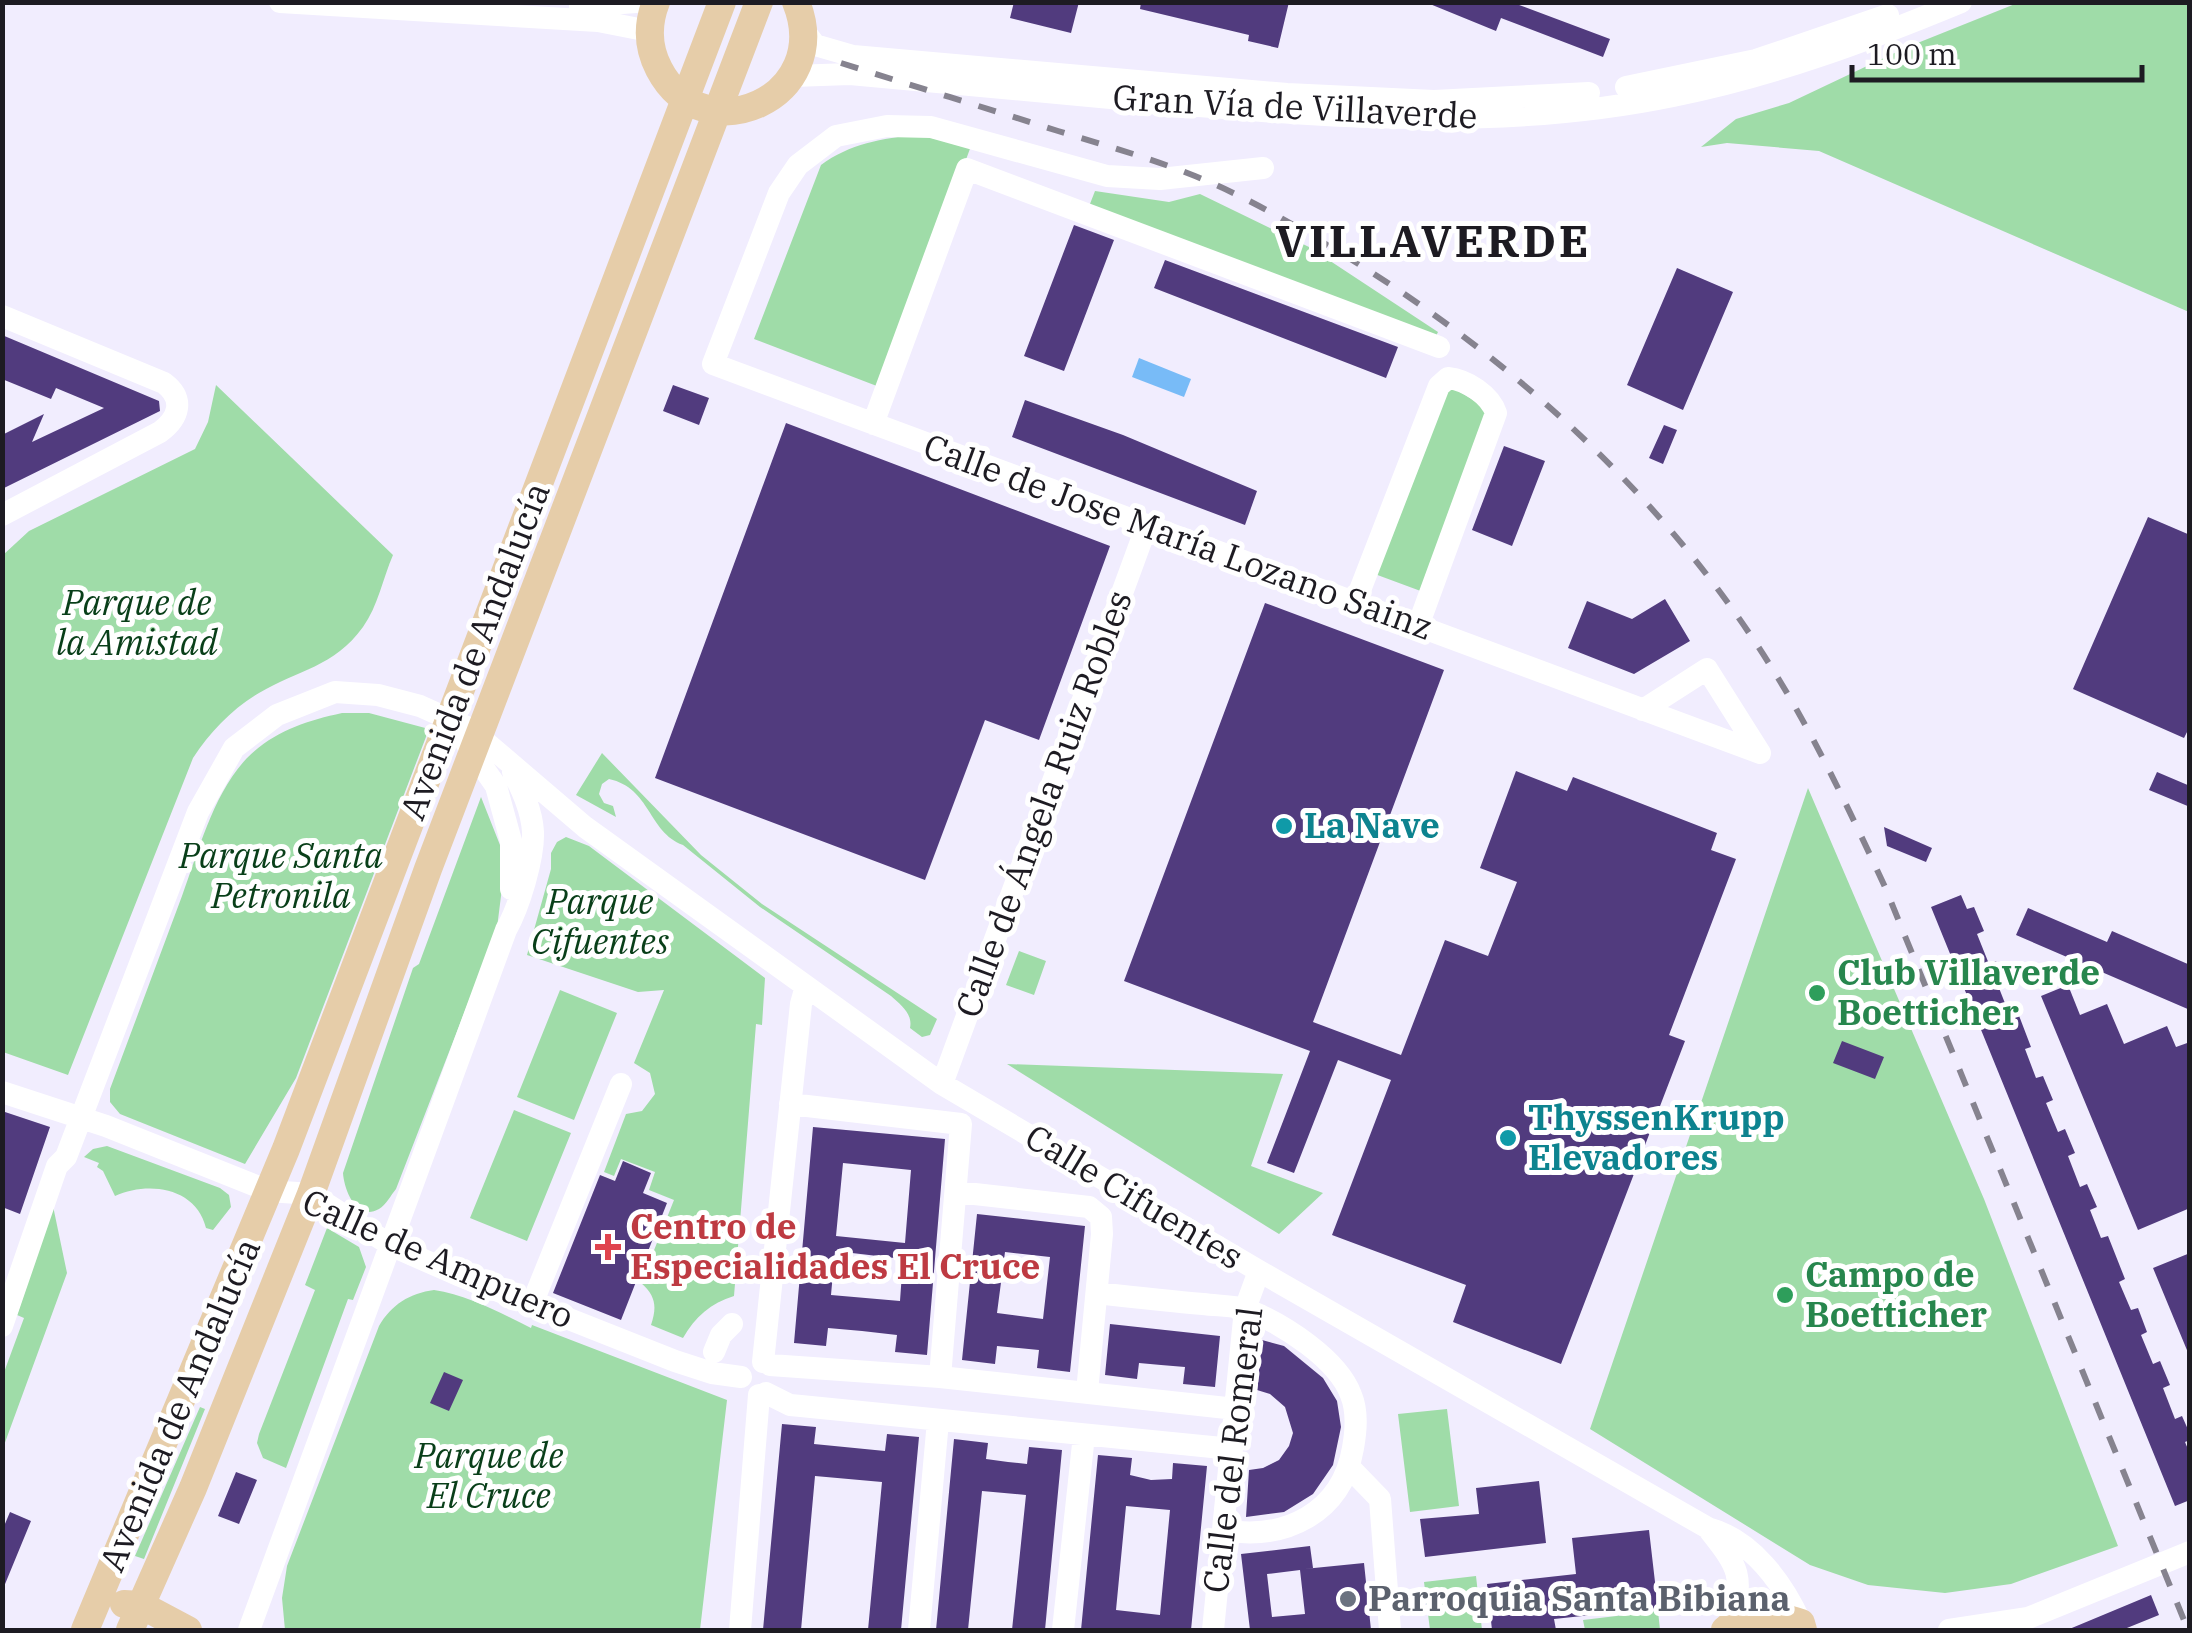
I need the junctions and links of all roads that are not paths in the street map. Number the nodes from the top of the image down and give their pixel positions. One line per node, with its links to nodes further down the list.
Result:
1 (280, 2): 10 (street)
2 (530, 2): 3 (street)
3 (636, 2)
4 (656, 2): 10 (main road)
5 (722, 2): 13 (main road, Avenida de Andalucía)
6 (759, 2): 14 (main road, Avenida de Andalucía)
7 (796, 2): 11 (main road)
8 (1919, 2): 11 (street, Gran Vía de Villaverde)
9 (1961, 2): 12 (street, Gran Vía de Villaverde)
10 (649, 31): 13 (main road)
11 (804, 32): 12 (main road)
12 (794, 76): 14 (main road)
13 (685, 99): 14 (main road); 39 (main road, Avenida de Andalucía)
14 (719, 112): 41 (main road, Avenida de Andalucía)
15 (978, 138): 16 (street); 17 (street); 20 (street, Calle de Jose María Lozano Sainz)
16 (1263, 168)
17 (967, 169): 19 (street); 20 (street)
18 (2, 316): 21 (street)
19 (1439, 347)
20 (873, 424): 22 (street, Calle de Jose María Lozano Sainz)
21 (2, 515)
22 (1147, 525): 23 (street, Calle de Jose María Lozano Sainz); 35 (street, Calle de Ángela Ruiz Robles)
23 (1355, 603): 24 (street, Calle de Jose María Lozano Sainz); 24 (street)
24 (1418, 626): 26 (street, Calle de Jose María Lozano Sainz)
25 (420, 706): 27 (street); 28 (street, Calle Cifuentes); 38 (street)
26 (1643, 710): 26 (street, Calle de Jose María Lozano Sainz)
27 (463, 740): 28 (street); 30 (street)
28 (530, 802): 29 (street, Calle Cifuentes); 30 (street); 31 (street)
29 (585, 827): 31 (street); 33 (street, Calle Cifuentes)
30 (508, 832): 32 (street)
31 (533, 834): 32 (street)
32 (506, 930): 42 (street)
33 (806, 986): 35 (street, Calle Cifuentes); 37 (street)
34 (621, 1084): 45 (street)
35 (942, 1084): 43 (street, Calle Cifuentes)
36 (2, 1092): 38 (street, Calle de Ampuero)
37 (790, 1104): 40 (street); 50 (street)
38 (79, 1117): 39 (street, Calle de Ampuero); 48 (street)
39 (270, 1191): 41 (street, Calle de Ampuero); 63 (main road, Avenida de Andalucía)
40 (957, 1192): 44 (street); 52 (street)
41 (310, 1194): 42 (street, Calle de Ampuero); 64 (main road, Avenida de Andalucía)
42 (392, 1246): 45 (street, Calle de Ampuero); 71 (street)
43 (1259, 1271): 46 (street, Calle del Romeral); 60 (street, Calle Cifuentes)
44 (1096, 1293): 46 (street); 53 (street)
45 (532, 1304): 51 (street, Calle de Ampuero)
46 (1246, 1309): 55 (street, Calle del Romeral); 59 (street)
47 (732, 1324): 49 (street)
48 (2, 1326)
49 (714, 1352)
50 (766, 1363): 51 (street); 52 (street); 54 (street)
51 (741, 1377): 54 (street)
52 (940, 1377): 53 (street)
53 (1086, 1392): 55 (street)
54 (763, 1394): 56 (street); 72 (street)
55 (1236, 1408): 58 (street, Calle del Romeral)
56 (938, 1421): 57 (street); 73 (street)
57 (1084, 1436): 58 (street); 74 (street)
58 (1232, 1449): 61 (street, Calle del Romeral)
59 (1350, 1468): 61 (street); 76 (street)
60 (1708, 1528): 65 (street, Calle Cifuentes); 66 (street, Calle Cifuentes)
61 (1223, 1530): 75 (street, Calle del Romeral)
62 (2190, 1552): 67 (street)
63 (90, 1599): 64 (main road); 68 (main road, Avenida de Andalucía); 69 (main road, Avenida de Andalucía)
64 (136, 1618): 70 (main road)
65 (1728, 1626): 66 (main road)
66 (1802, 1627)
67 (2001, 1628): 77 (street)
68 (66, 1630)
69 (85, 1630)
70 (188, 1630)
71 (249, 1630)
72 (740, 1630)
73 (920, 1630)
74 (1063, 1630)
75 (1213, 1630)
76 (1390, 1630)
77 (1949, 1630)

